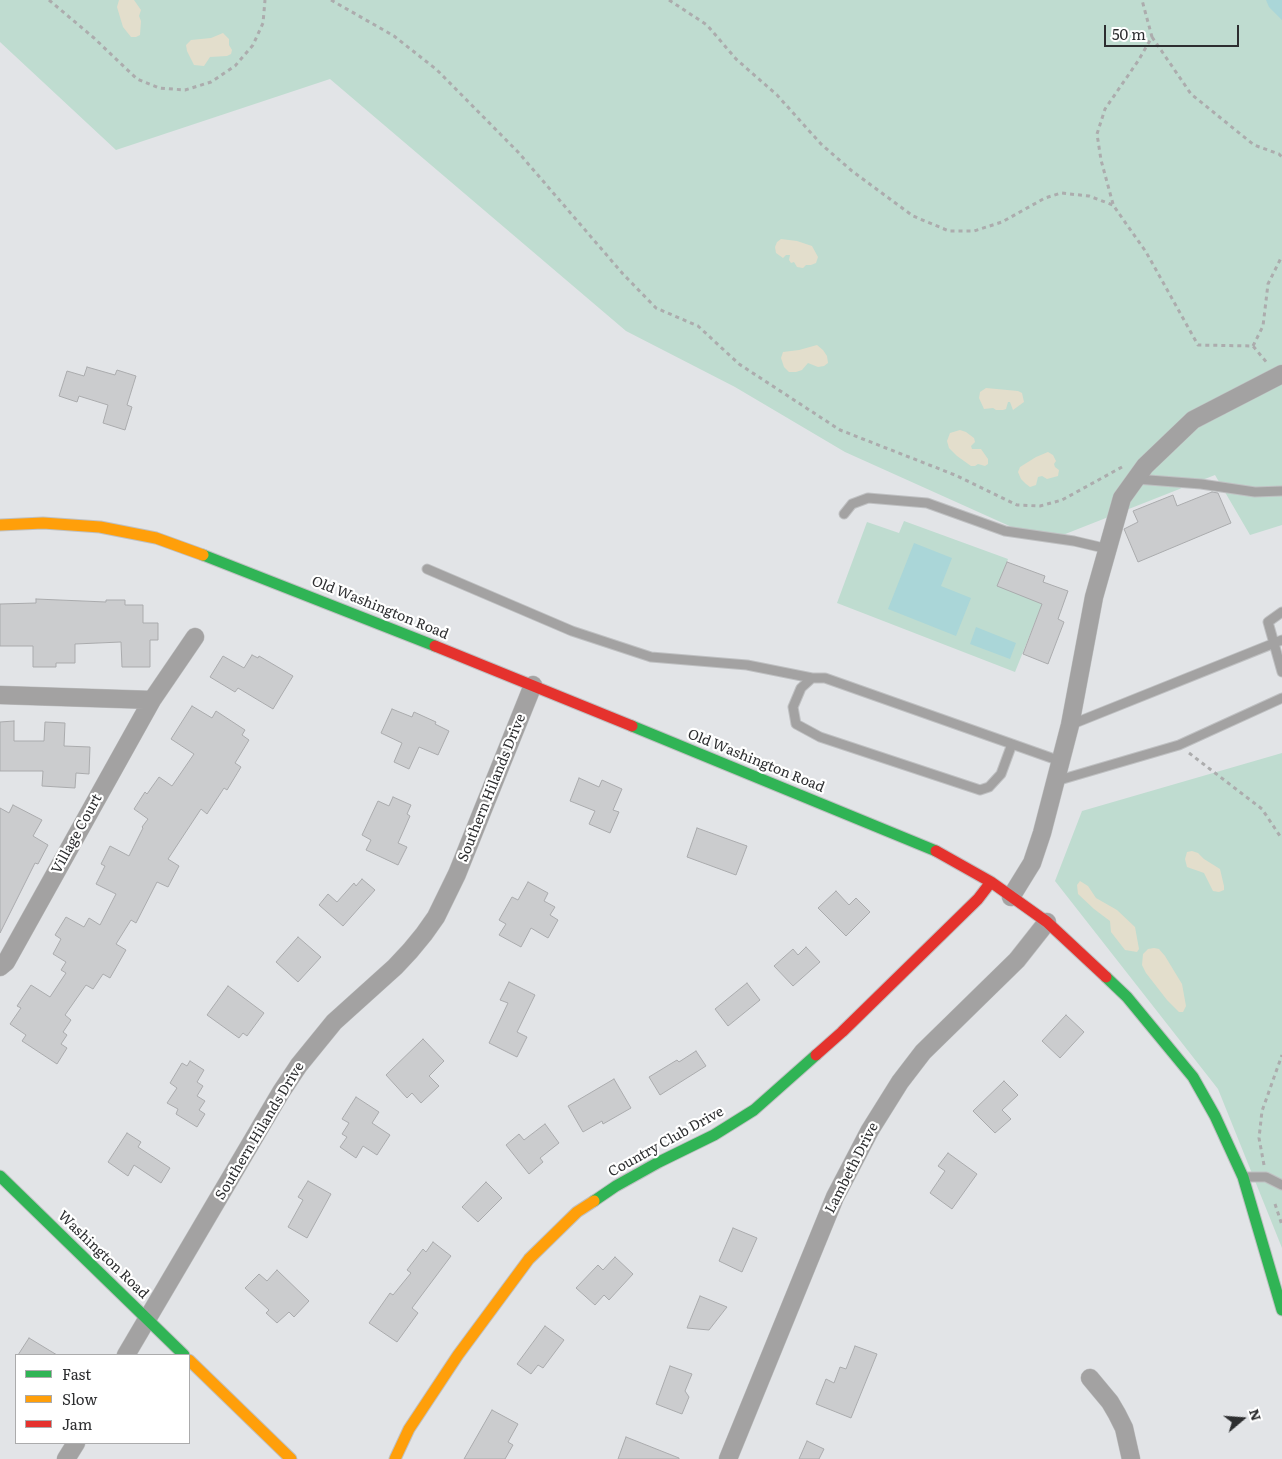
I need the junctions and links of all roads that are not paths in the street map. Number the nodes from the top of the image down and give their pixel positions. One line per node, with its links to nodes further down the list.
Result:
1 (1280, 375): 2 (street)
2 (1140, 472): 3 (lane); 6 (street)
3 (1282, 491)
4 (844, 514): 6 (lane)
5 (0, 525): 13 (street, Old Washington Road)
6 (1108, 550): 17 (street)
7 (427, 569): 12 (lane)
8 (1282, 612): 10 (lane)
9 (195, 637): 16 (street, Village Court)
10 (1277, 642): 11 (lane); 17 (lane)
11 (1282, 672)
12 (812, 678): 18 (lane); 18 (lane)
13 (533, 685): 21 (street, Old Washington Road); 29 (street, Southern Hilands Drive)
14 (0, 695): 16 (street)
15 (1282, 698): 20 (lane)
16 (152, 700): 24 (street, Village Court)
17 (1070, 725): 19 (street)
18 (1012, 744): 19 (lane)
19 (1060, 761): 20 (street)
20 (1056, 781): 22 (street)
21 (991, 882): 22 (street, Old Washington Road); 37 (street, Country Club Drive)
22 (1011, 897): 23 (street, Old Washington Road)
23 (1047, 922): 26 (street, Old Washington Road); 38 (street, Lambeth Drive)
24 (0, 967)
25 (0, 1176): 29 (street, Washington Road)
26 (1243, 1177): 27 (lane); 28 (street, Old Washington Road)
27 (1282, 1185)
28 (1282, 1310)
29 (147, 1319): 30 (street, Southern Hilands Drive); 31 (street, Washington Road)
30 (127, 1354)
31 (183, 1354)
32 (190, 1361): 36 (street)
33 (1090, 1378): 39 (street)
34 (75, 1444): 35 (street)
35 (66, 1459)
36 (291, 1459)
37 (395, 1459)
38 (728, 1459)
39 (1131, 1459)

